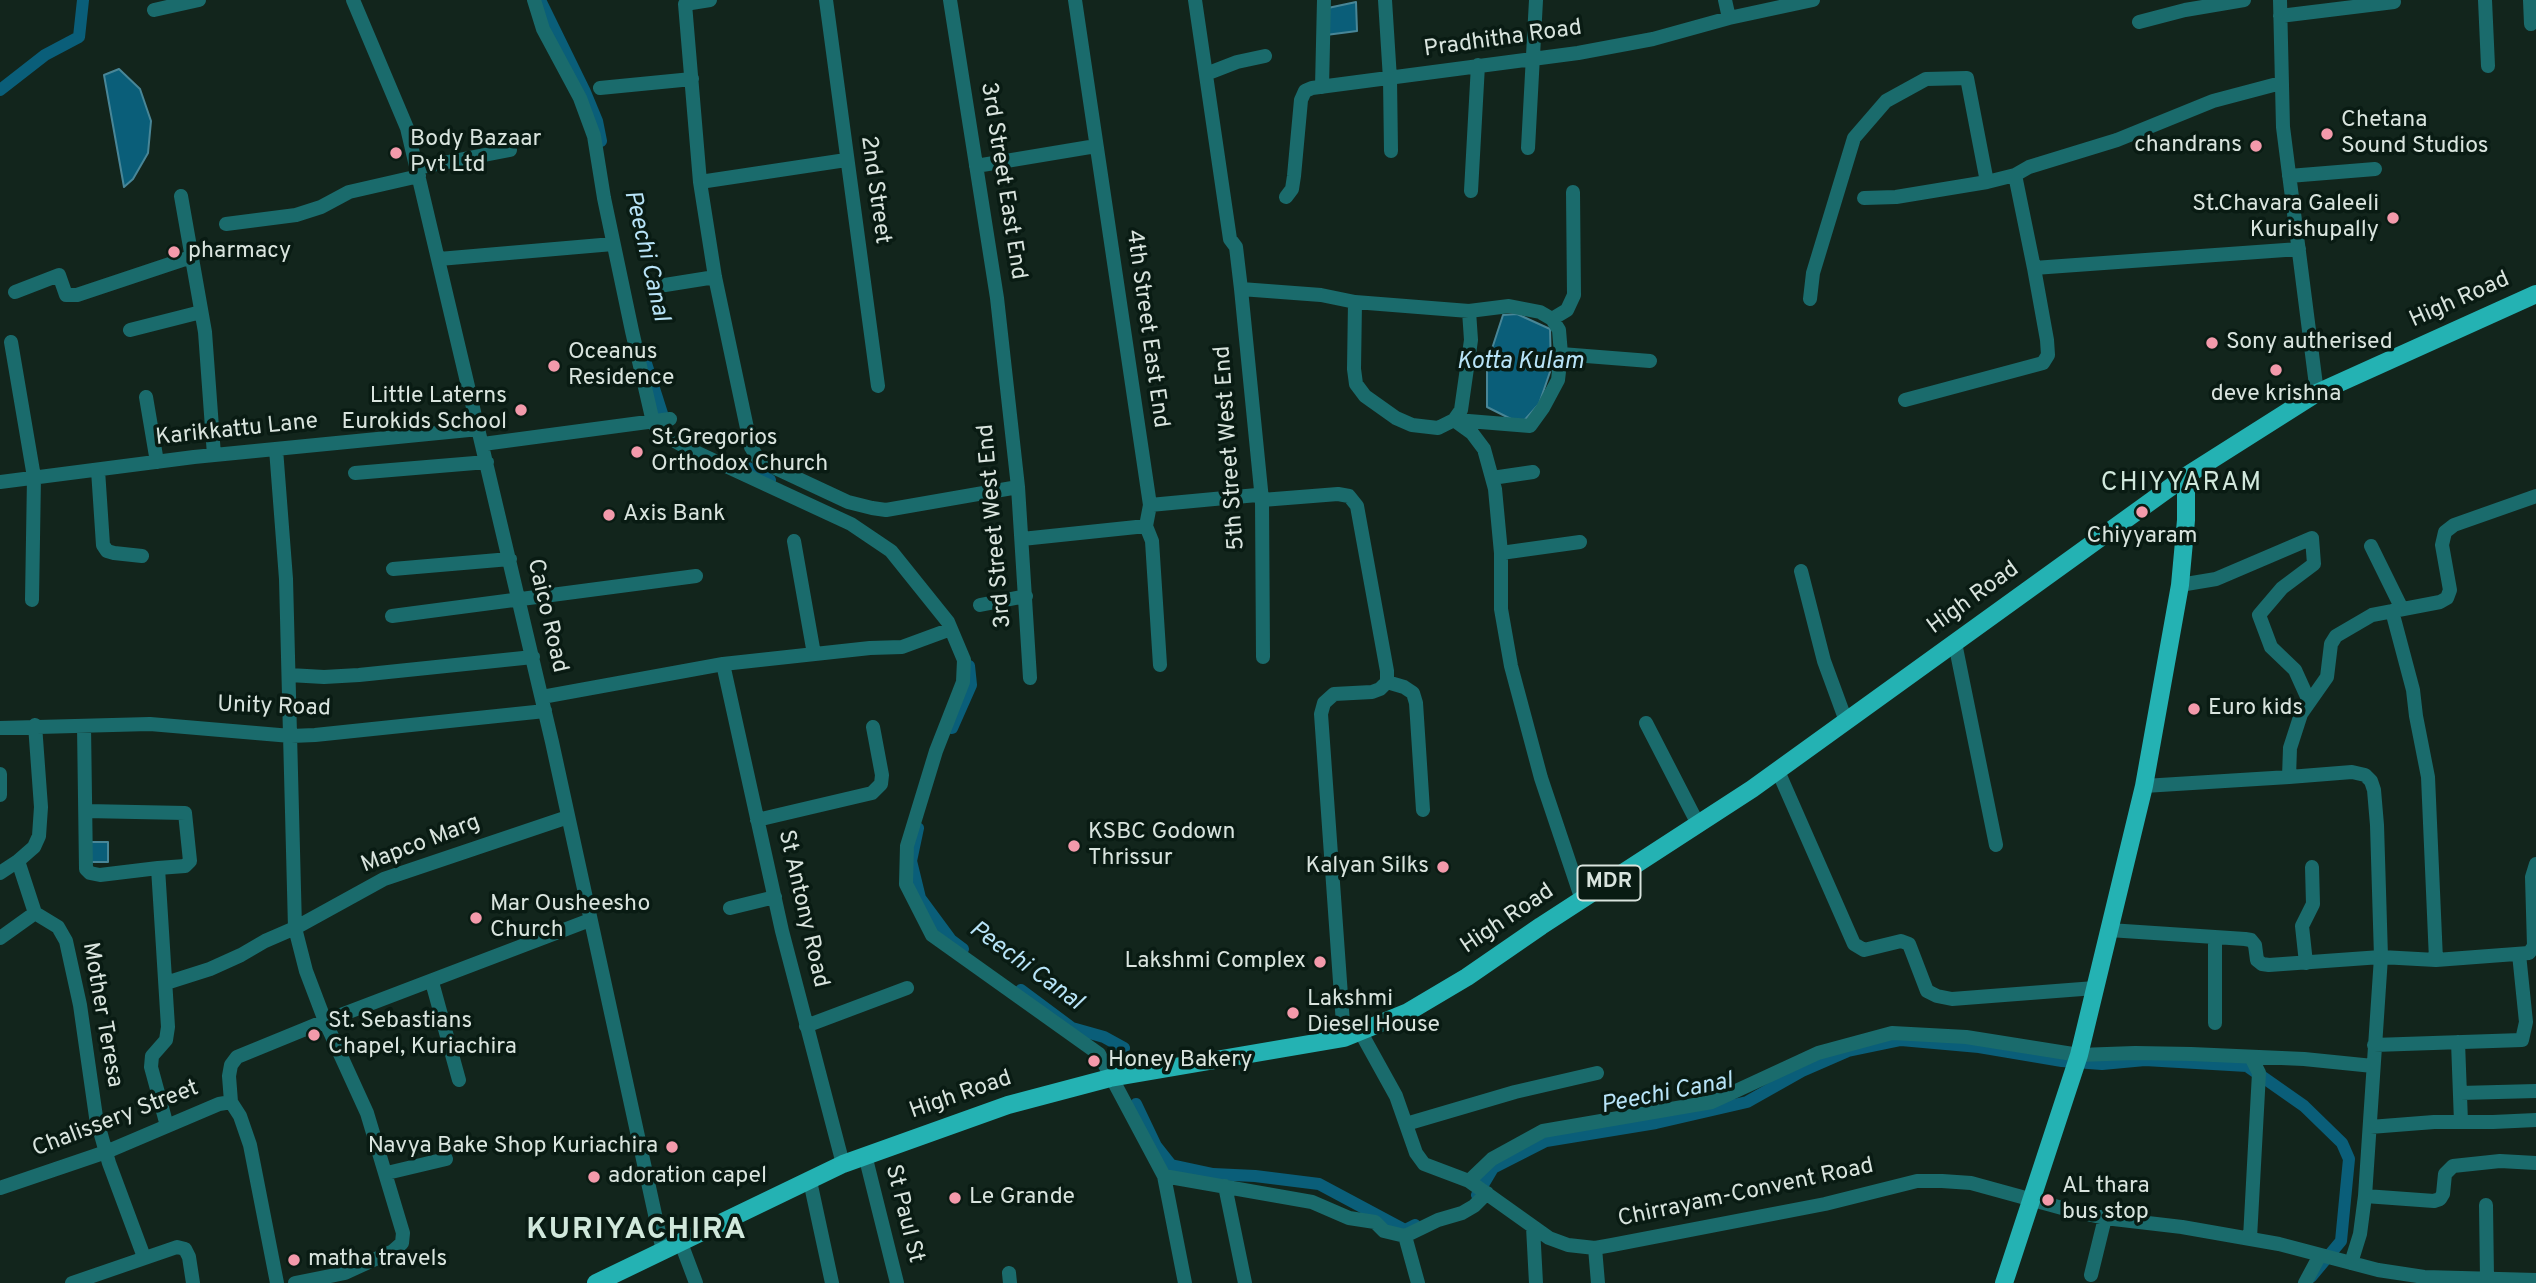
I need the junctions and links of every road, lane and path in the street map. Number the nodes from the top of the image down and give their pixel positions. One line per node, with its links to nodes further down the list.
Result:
1 (199, 0): 20 (street)
2 (352, 0): 42 (street, Caico Road)
3 (534, 0): 53 (street)
4 (710, 0): 18 (street)
5 (826, 0): 39 (street, 2nd Street)
6 (950, 0): 40 (street, 3rd Street East End)
7 (1075, 0): 35 (street, 4th Street East End)
8 (1195, 0): 29 (street, 5th Street West End)
9 (1324, 0): 33 (street)
10 (1385, 0): 31 (street)
11 (1536, 0): 26 (street)
12 (1725, 0): 22 (street)
13 (1813, 0): 22 (street, Pradhitha Road)
14 (2244, 0): 23 (street)
15 (2280, 0): 21 (street)
16 (2486, 0): 28 (street)
17 (2530, 0): 24 (street)
18 (684, 2): 30 (street)
19 (2394, 2): 21 (street)
20 (155, 10)
21 (2280, 16): 32 (street)
22 (1729, 18): 26 (street, Pradhitha Road)
23 (2139, 22)
24 (2531, 24)
25 (1265, 56): 29 (street)
26 (1532, 58): 27 (street, Pradhitha Road); 36 (street)
27 (1478, 65): 31 (street, Pradhitha Road); 47 (street)
28 (2488, 66)
29 (1206, 74): 60 (street, 5th Street West End)
30 (692, 79): 34 (street); 45 (street)
31 (1390, 79): 33 (street, Pradhitha Road); 38 (street)
32 (2280, 83): 43 (street); 44 (street)
33 (1322, 87): 50 (street)
34 (600, 88)
35 (1096, 146): 40 (street); 94 (street, 4th Street East End)
36 (1528, 148)
37 (510, 150): 42 (street)
38 (1391, 151)
39 (846, 160): 45 (street); 73 (street, 2nd Street)
40 (976, 166): 72 (street, 3rd Street East End)
41 (2375, 169): 44 (street)
42 (418, 172): 52 (street); 56 (street, Caico Road)
43 (2015, 175): 46 (street); 57 (street)
44 (2289, 176): 54 (street)
45 (700, 182): 58 (street)
46 (1987, 182): 51 (street); 63 (street)
47 (1471, 191)
48 (1573, 192): 67 (street)
49 (181, 196): 55 (street)
50 (1286, 197)
51 (1864, 198)
52 (226, 224)
53 (613, 244): 56 (street); 78 (street)
54 (2299, 249): 57 (street); 74 (street)
55 (191, 257): 61 (street); 66 (street)
56 (439, 260): 79 (street, Caico Road)
57 (2035, 268): 76 (street)
58 (715, 277): 59 (street); 91 (street)
59 (665, 285)
60 (1241, 289): 64 (street); 93 (street, 5th Street West End)
61 (15, 292)
62 (2536, 294): 74 (main road, High Road / MDR)
63 (1810, 299)
64 (1355, 302): 65 (street); 77 (street)
65 (1469, 311): 67 (street); 77 (street)
66 (201, 312): 68 (street); 81 (street)
67 (1552, 319): 70 (street)
68 (130, 330)
69 (10, 342): 88 (street)
70 (1561, 354): 71 (street); 77 (street)
71 (1650, 361)
72 (1003, 369): 91 (street, 3rd Street West End)
73 (878, 386)
74 (2318, 393): 87 (main road, High Road / MDR)
75 (146, 397): 82 (street)
76 (1905, 400)
77 (1454, 420): 89 (street)
78 (660, 421): 79 (street, Karikkattu Lane); 113 (street)
79 (481, 436): 80 (street, Karikkattu Lane); 83 (street, Caico Road)
80 (276, 449): 81 (street, Karikkattu Lane); 120 (street)
81 (214, 455): 82 (street, Karikkattu Lane)
82 (157, 462): 84 (street, Karikkattu Lane)
83 (487, 462): 86 (street); 102 (street, Caico Road)
84 (98, 470): 88 (street, Karikkattu Lane); 101 (street)
85 (1533, 472): 89 (street)
86 (355, 473)
87 (2186, 476): 106 (main road); 114 (main road, High Road / MDR)
88 (34, 477): 90 (street, Karikkattu Lane); 109 (street)
89 (1492, 478): 100 (street)
90 (0, 482)
91 (1018, 487): 96 (street, 3rd Street West End)
92 (2536, 496): 111 (street)
93 (1262, 500): 94 (street); 117 (street, 5th Street West End); 122 (street)
94 (1150, 505): 95 (street, 4th Street East End)
95 (1146, 526): 96 (street); 119 (street, 4th Street East End)
96 (1022, 539): 107 (street, 3rd Street West End)
97 (794, 541): 115 (street)
98 (1580, 542): 100 (street)
99 (2371, 546): 111 (street)
100 (1501, 553): 149 (street)
101 (142, 556)
102 (510, 559): 103 (street); 108 (street, Caico Road)
103 (393, 569)
104 (1801, 572): 125 (street)
105 (696, 576): 108 (street)
106 (2180, 585): 123 (street); 135 (main road)
107 (1026, 596): 110 (street); 121 (street, 3rd Street West End)
108 (519, 599): 112 (street); 116 (street, Caico Road)
109 (32, 600)
110 (980, 605)
111 (2397, 610): 123 (street); 159 (street)
112 (392, 616)
113 (951, 629): 115 (street, Unity Road); 175 (street)
114 (1955, 643): 125 (main road, High Road / MDR); 142 (street)
115 (814, 654): 118 (street, Unity Road)
116 (533, 657): 120 (street); 124 (street, Caico Road)
117 (1263, 657)
118 (723, 664): 124 (street, Unity Road); 140 (street, St Antony Road)
119 (1160, 665)
120 (289, 675): 131 (street)
121 (1030, 678)
122 (1387, 682): 137 (street); 168 (street)
123 (2309, 701): 134 (street)
124 (543, 704): 131 (street, Unity Road); 139 (street, Caico Road)
125 (1846, 721): 132 (main road, High Road / MDR)
126 (1646, 723): 141 (street)
127 (35, 725): 128 (street, Unity Road); 129 (street, Unity Road); 143 (street)
128 (84, 726): 131 (street, Unity Road); 138 (street)
129 (0, 727)
130 (873, 727): 140 (street)
131 (291, 736): 153 (street)
132 (1778, 771): 141 (main road, High Road / MDR); 164 (street)
133 (0, 774): 136 (street)
134 (2288, 777): 135 (street); 158 (street)
135 (2144, 786): 154 (main road)
136 (0, 796)
137 (1423, 810)
138 (86, 811): 146 (street); 146 (street)
139 (568, 817): 152 (street, Caico Road); 153 (street, Mapco Marg)
140 (757, 820): 148 (street, St Antony Road)
141 (1698, 824): 149 (main road, High Road / MDR)
142 (1996, 845)
143 (18, 861): 147 (street); 151 (street)
144 (2536, 864): 157 (street)
145 (2312, 867): 160 (street)
146 (159, 868): 162 (street)
147 (0, 873)
148 (775, 897): 150 (street); 167 (street, St Antony Road)
149 (1582, 900): 168 (main road, High Road / MDR)
150 (730, 908)
151 (35, 913): 156 (street); 185 (street, Mother Teresa)
152 (590, 920): 161 (street); 205 (street, Caico Road)
153 (295, 928): 162 (street, Mapco Marg); 165 (street)
154 (2109, 930): 155 (street); 164 (main road)
155 (2215, 937): 160 (street); 166 (street)
156 (0, 938)
157 (2528, 954): 159 (street); 169 (street)
158 (2381, 957): 159 (street); 160 (street); 170 (street)
159 (2436, 960)
160 (2306, 963)
161 (432, 982): 165 (street); 176 (street)
162 (166, 983): 183 (street)
163 (907, 988): 167 (street)
164 (2095, 988): 172 (main road)
165 (326, 1021): 179 (street); 190 (street)
166 (2215, 1023)
167 (806, 1026): 189 (street, St Antony Road)
168 (1352, 1034): 175 (main road, High Road / MDR); 182 (street, Chirrayam-Convent Road)
169 (2458, 1042): 170 (street); 178 (street)
170 (2374, 1045): 173 (street)
171 (2251, 1057): 172 (street); 173 (street); 202 (street)
172 (2077, 1061): 194 (street); 197 (main road)
173 (2373, 1066): 184 (street)
174 (1597, 1073): 182 (street)
175 (1110, 1078): 186 (main road, High Road / MDR); 191 (street)
176 (459, 1080)
177 (2536, 1091): 178 (street)
178 (2460, 1093): 181 (street)
179 (231, 1102): 183 (street, Chalissery Street); 215 (street, Chalissery Street)
180 (2536, 1120): 181 (street)
181 (2461, 1122): 184 (street)
182 (1406, 1124): 194 (street, Chirrayam-Convent Road)
183 (167, 1126): 185 (street, Chalissery Street)
184 (2370, 1127): 196 (street)
185 (106, 1152): 195 (street, Chalissery Street); 206 (street, Mother Teresa)
186 (864, 1155): 189 (main road, High Road / MDR); 220 (street, St Paul St)
187 (446, 1158): 190 (street)
188 (2536, 1163): 196 (street)
189 (843, 1164): 192 (main road, High Road / MDR)
190 (387, 1173): 216 (street)
191 (1164, 1176): 193 (street); 221 (street)
192 (810, 1181): 203 (main road, High Road / MDR); 219 (street)
193 (1226, 1186): 201 (street); 222 (street)
194 (1479, 1187): 200 (street, Chirrayam-Convent Road); 201 (street)
195 (0, 1188)
196 (2365, 1196): 208 (street)
197 (2032, 1200): 199 (street, Chirrayam-Convent Road); 204 (street, Chirrayam-Convent Road); 226 (main road)
198 (2486, 1205): 210 (street)
199 (2105, 1218): 202 (street, Chirrayam-Convent Road); 209 (street)
200 (1533, 1227): 204 (street, Chirrayam-Convent Road); 224 (street)
201 (1405, 1236): 223 (street)
202 (2250, 1238): 207 (street, Chirrayam-Convent Road)
203 (681, 1242): 205 (main road, High Road / MDR); 218 (street)
204 (1595, 1248): 225 (street)
205 (663, 1251): 217 (main road, High Road / MDR)
206 (145, 1257): 213 (street); 214 (street)
207 (2326, 1257): 208 (street, Chirrayam-Convent Road); 211 (street)
208 (2351, 1263): 210 (street, Chirrayam-Convent Road)
209 (2091, 1275)
210 (2487, 1278): 212 (street, Chirrayam-Convent Road)
211 (2307, 1280)
212 (2536, 1280)
213 (72, 1283)
214 (193, 1283)
215 (277, 1283)
216 (295, 1283)
217 (596, 1283)
218 (696, 1283)
219 (832, 1283)
220 (897, 1283)
221 (1185, 1283)
222 (1245, 1283)
223 (1418, 1283)
224 (1536, 1283)
225 (1598, 1283)
226 (2004, 1283)

